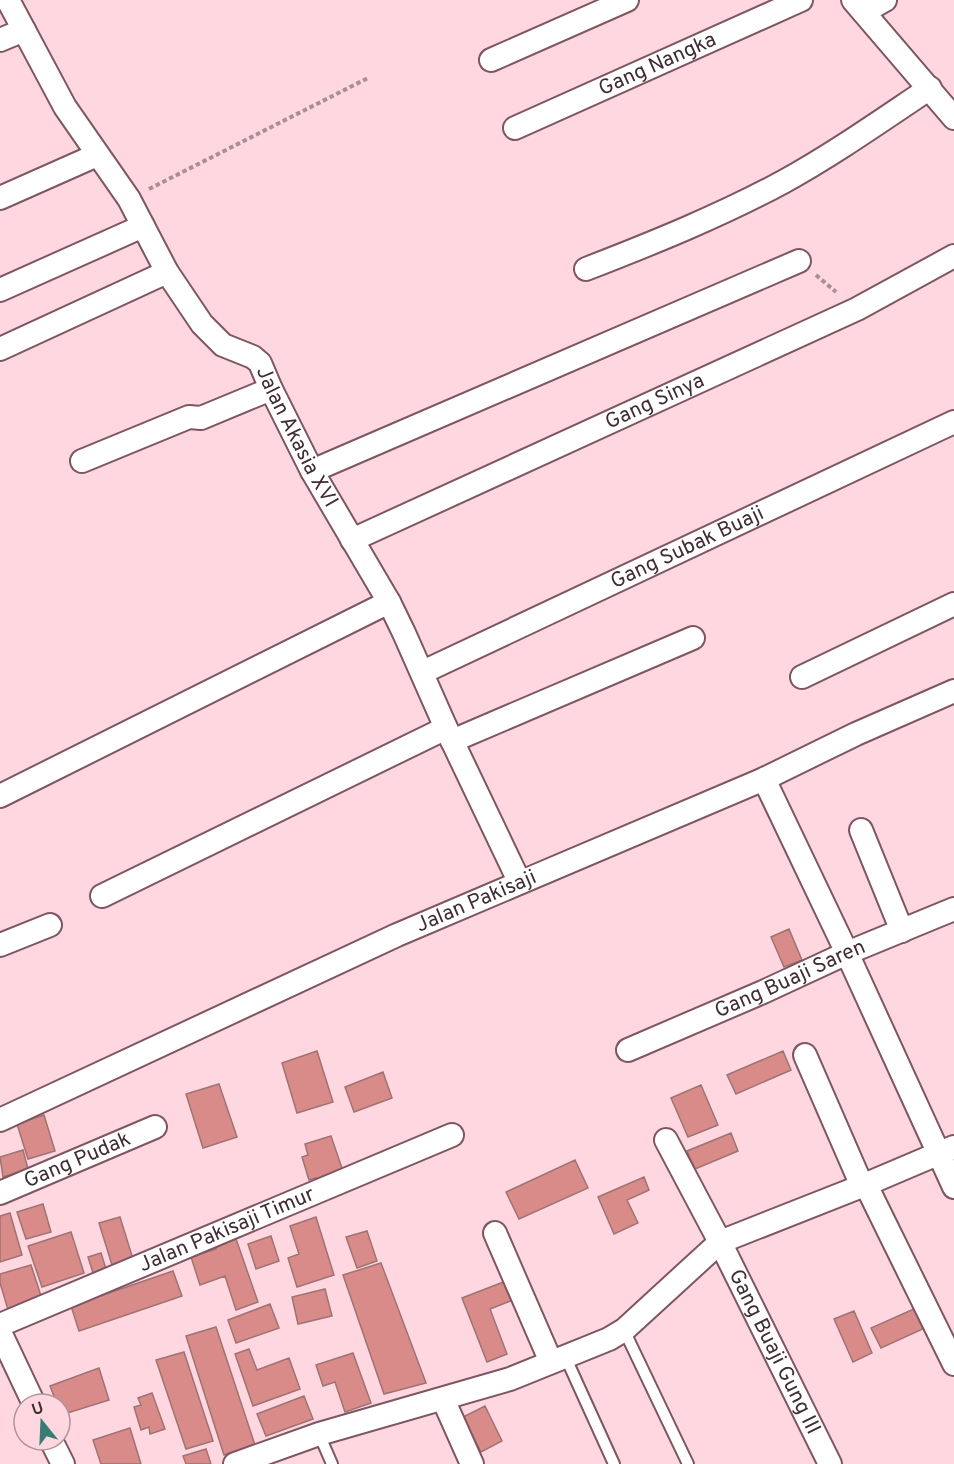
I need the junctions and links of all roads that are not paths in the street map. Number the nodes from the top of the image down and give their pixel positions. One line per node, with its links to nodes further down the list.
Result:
1 (8, 0): 6 (street, Jalan Akasia XVI)
2 (627, 0): 8 (street)
3 (801, 0): 10 (street, Gang Nangka)
4 (885, 0): 5 (street)
5 (859, 6): 9 (street)
6 (24, 30): 7 (street); 11 (street, Jalan Akasia XVI)
7 (0, 40)
8 (491, 60)
9 (946, 102): 16 (street)
10 (515, 128)
11 (98, 155): 12 (street); 13 (street, Jalan Akasia XVI)
12 (0, 198)
13 (143, 226): 17 (street, Jalan Akasia XVI); 18 (street)
14 (954, 256): 24 (street, Gang Sinya)
15 (799, 261): 23 (street)
16 (586, 269)
17 (167, 272): 19 (street); 20 (street, Jalan Akasia XVI)
18 (0, 290)
19 (0, 349)
20 (271, 389): 22 (street); 23 (street, Jalan Akasia XVI)
21 (954, 422): 28 (street, Gang Subak Buaji)
22 (82, 461)
23 (312, 471): 24 (street, Jalan Akasia XVI)
24 (352, 540): 25 (street, Jalan Akasia XVI)
25 (389, 602): 28 (street, Jalan Akasia XVI); 33 (street)
26 (954, 604): 29 (street)
27 (693, 638): 31 (street)
28 (423, 672): 31 (street, Jalan Akasia XVI)
29 (802, 676)
30 (954, 691): 32 (street, Jalan Pakisaji)
31 (449, 734): 35 (street, Jalan Akasia XVI); 36 (street)
32 (764, 779): 35 (street, Jalan Pakisaji); 41 (street)
33 (0, 796)
34 (861, 830): 39 (street)
35 (519, 881): 44 (street, Jalan Pakisaji)
36 (102, 896)
37 (954, 909): 39 (street, Gang Buaji Saren)
38 (50, 925): 40 (street)
39 (903, 931): 41 (street, Gang Buaji Saren)
40 (0, 945)
41 (847, 953): 42 (street, Gang Buaji Saren); 48 (street)
42 (628, 1050)
43 (805, 1055): 49 (street)
44 (0, 1120)
45 (155, 1127): 51 (street, Gang Pudak)
46 (453, 1135): 54 (street, Jalan Pakisaji Timur)
47 (666, 1140): 53 (street, Gang Buaji Gung III)
48 (946, 1151): 49 (street); 50 (street)
49 (864, 1185): 53 (street); 58 (street)
50 (954, 1187)
51 (0, 1193)
52 (495, 1233): 57 (street)
53 (720, 1242): 55 (street); 67 (street, Gang Buaji Gung III)
54 (0, 1325)
55 (624, 1330): 57 (street); 66 (lane)
56 (0, 1332): 59 (street)
57 (558, 1359): 60 (street); 65 (lane)
58 (954, 1364)
59 (28, 1392)
60 (443, 1399): 61 (street); 64 (street)
61 (319, 1434): 62 (street); 63 (lane)
62 (235, 1464)
63 (332, 1464)
64 (472, 1464)
65 (614, 1464)
66 (688, 1464)
67 (830, 1464)

